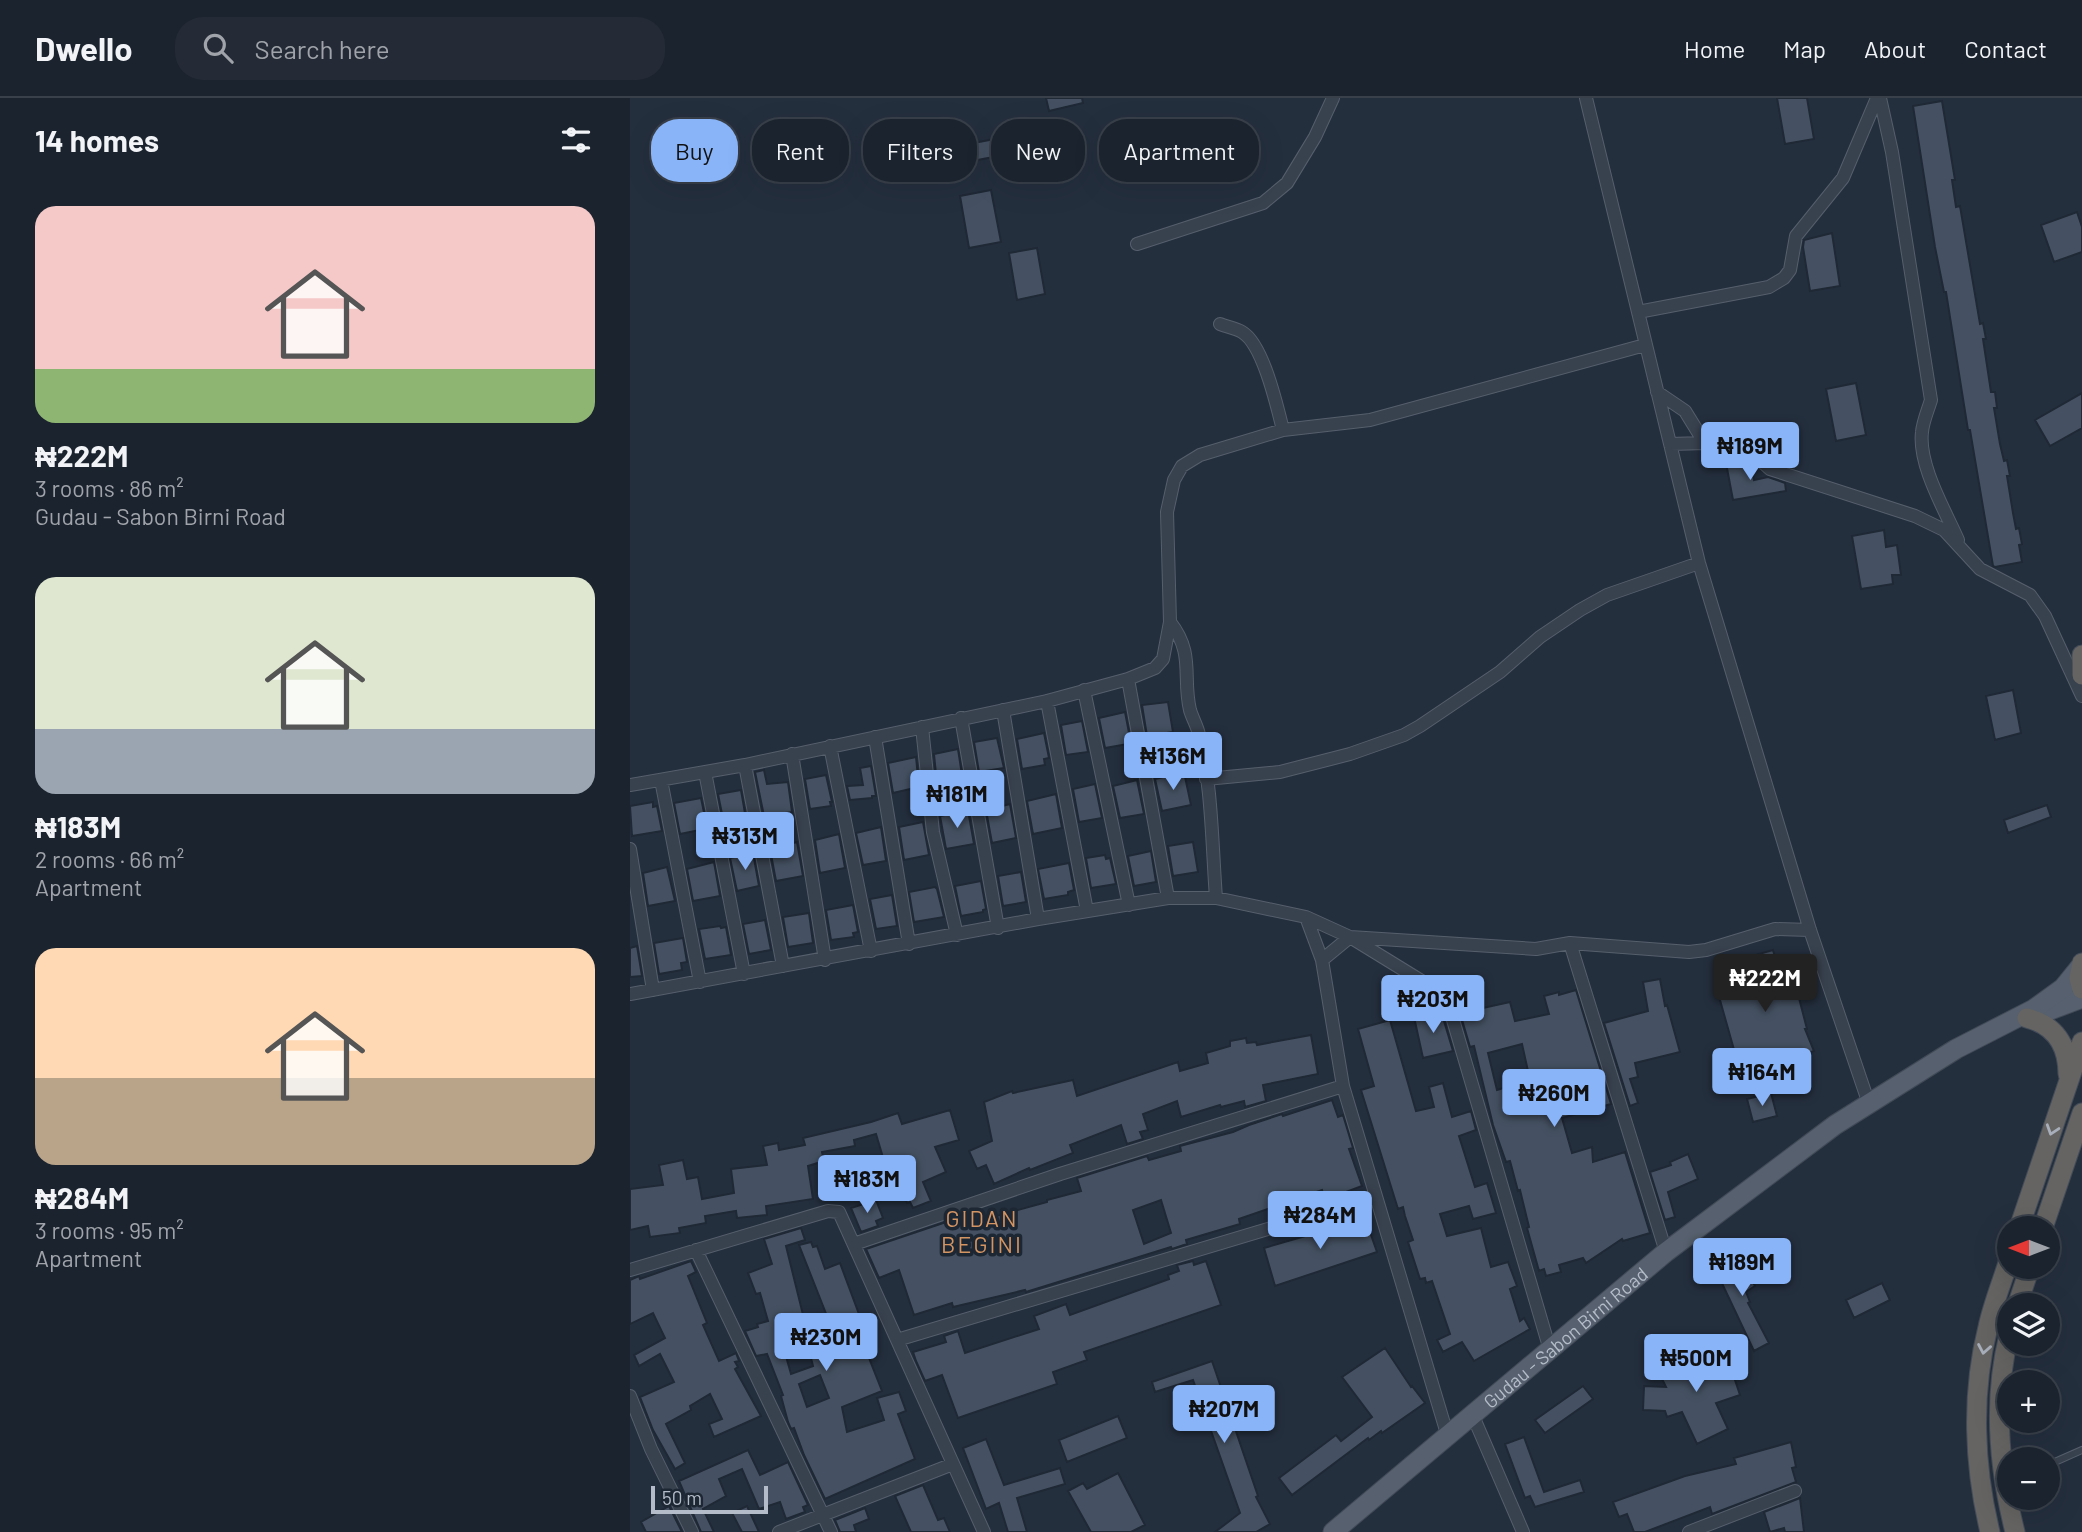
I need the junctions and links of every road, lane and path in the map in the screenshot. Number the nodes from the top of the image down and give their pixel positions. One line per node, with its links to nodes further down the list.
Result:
1 (1334, 98): 4 (street)
2 (1586, 98): 5 (street)
3 (1879, 98): 5 (street); 12 (street)
4 (1137, 244)
5 (1637, 312): 7 (street)
6 (1220, 324): 9 (street)
7 (1645, 345): 8 (street); 9 (street)
8 (1657, 392): 10 (street); 11 (street)
9 (1283, 430): 14 (street)
10 (1706, 443): 11 (street); 12 (street)
11 (1670, 444): 13 (street)
12 (1964, 552): 19 (street)
13 (1699, 563): 29 (street); 40 (street)
14 (1170, 622): 17 (street); 29 (street)
15 (2082, 655): 16 (highway)
16 (2082, 675)
17 (1128, 679): 18 (street); 33 (street)
18 (1084, 690): 20 (street); 35 (street)
19 (2082, 696)
20 (1047, 701): 21 (street); 36 (street)
21 (1003, 710): 22 (street); 38 (street)
22 (961, 718): 23 (street); 39 (street)
23 (922, 727): 24 (street); 41 (street)
24 (875, 737): 25 (street); 44 (street)
25 (830, 746): 26 (street); 45 (street)
26 (792, 754): 27 (street); 46 (street)
27 (745, 765): 28 (street); 49 (street)
28 (705, 772): 30 (street); 50 (street)
29 (1206, 779): 34 (street)
30 (661, 780): 31 (street); 51 (street)
31 (630, 785)
32 (630, 849): 53 (street)
33 (1168, 898): 34 (street); 35 (street)
34 (1216, 898): 37 (street)
35 (1129, 905): 36 (street)
36 (1087, 911): 38 (street)
37 (1306, 917): 42 (street); 47 (street)
38 (1038, 919): 39 (street)
39 (998, 928): 41 (street)
40 (1811, 930): 43 (street); 60 (street)
41 (957, 936): 44 (street)
42 (1350, 937): 43 (street); 47 (street); 71 (street)
43 (1570, 943): 67 (street)
44 (909, 944): 45 (street)
45 (871, 951): 46 (street)
46 (825, 960): 49 (street)
47 (1322, 960): 58 (street)
48 (2081, 965): 52 (highway); 56 (main road)
49 (783, 966): 50 (street)
50 (744, 974): 51 (street)
51 (700, 982): 53 (street)
52 (2082, 989)
53 (653, 990): 54 (street)
54 (630, 994)
55 (2082, 998): 56 (main road)
56 (2022, 1019): 59 (highway); 60 (main road, Gudau - Sabon Birni Road)
57 (2082, 1042): 59 (highway)
58 (1343, 1086): 62 (street); 65 (street)
59 (2067, 1086): 63 (highway, one-way to 63)
60 (1869, 1104): 67 (main road, Gudau - Sabon Birni Road)
61 (2082, 1113): 64 (highway)
62 (1375, 1196): 70 (street); 75 (street)
63 (2023, 1216)
64 (2047, 1216)
65 (854, 1244): 66 (street); 70 (street)
66 (696, 1250): 68 (street); 82 (street)
67 (1666, 1252): 71 (main road, Gudau - Sabon Birni Road)
68 (630, 1270)
69 (2003, 1279): 90 (highway, one-way to 90)
70 (897, 1340): 79 (street)
71 (1550, 1350): 74 (main road, Gudau - Sabon Birni Road)
72 (2006, 1356): 76 (highway)
73 (630, 1396): 83 (street)
74 (1473, 1416): 75 (main road, Gudau - Sabon Birni Road); 88 (street)
75 (1448, 1437): 87 (main road, Gudau - Sabon Birni Road)
76 (2004, 1447)
77 (2082, 1450): 78 (lane)
78 (2060, 1461)
79 (953, 1464): 82 (street); 86 (street)
80 (1795, 1491): 89 (street)
81 (2012, 1510): 91 (highway)
82 (822, 1514): 84 (street); 85 (street)
83 (691, 1532)
84 (779, 1532)
85 (831, 1532)
86 (984, 1532)
87 (1333, 1532)
88 (1523, 1532)
89 (1689, 1532)
90 (1990, 1532)
91 (2015, 1532)

